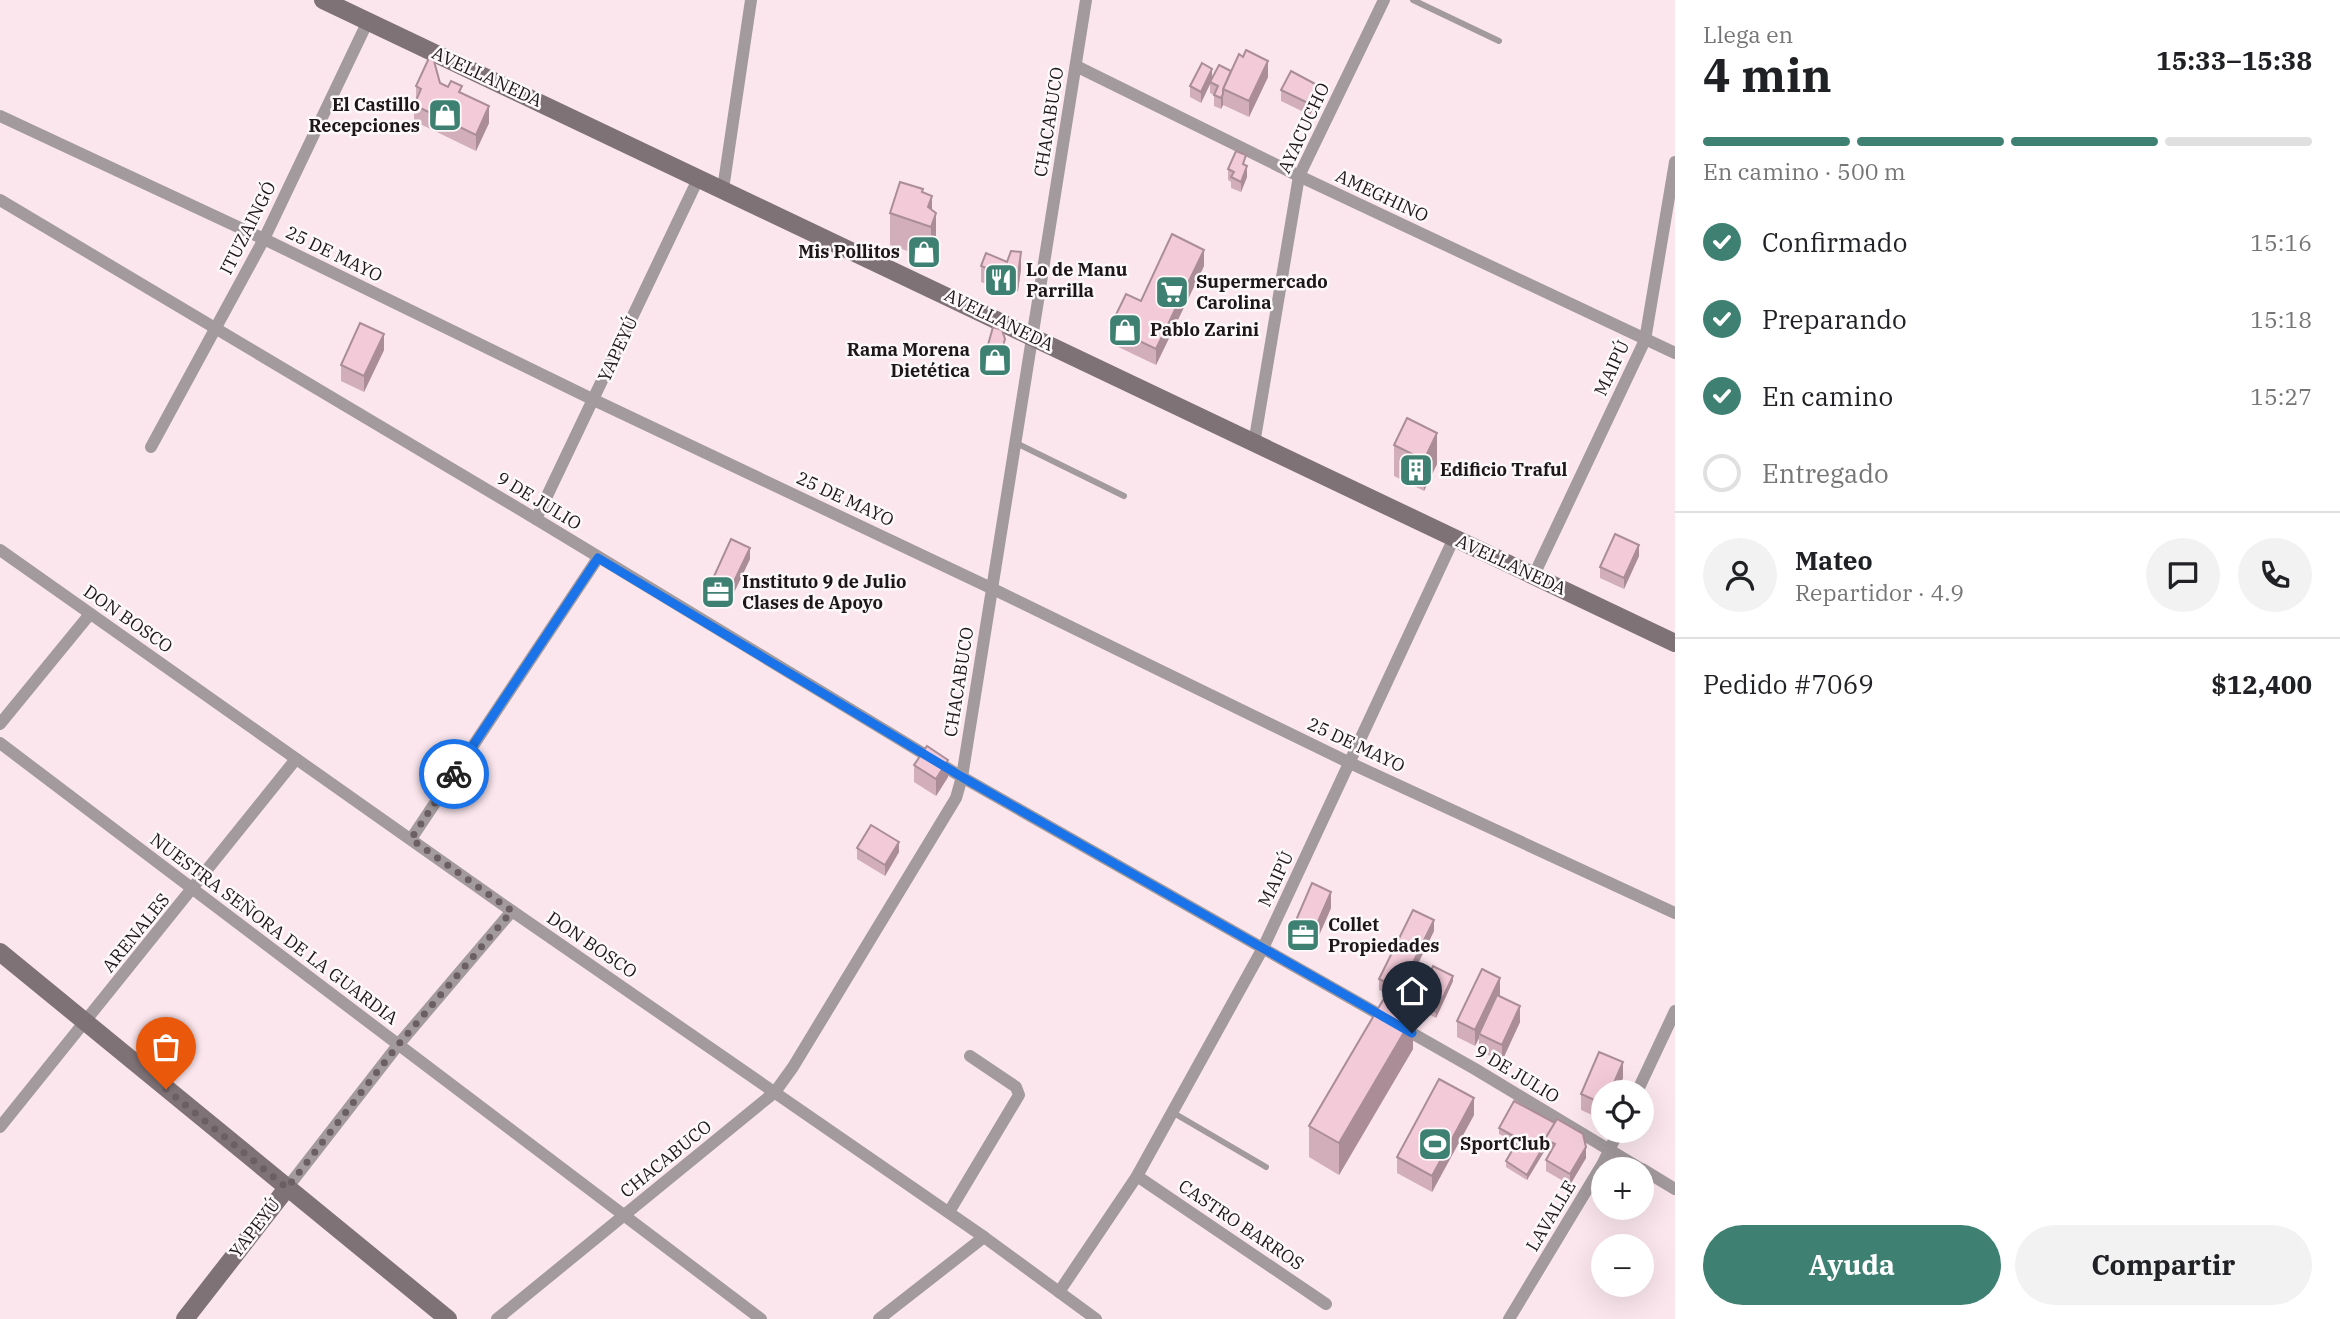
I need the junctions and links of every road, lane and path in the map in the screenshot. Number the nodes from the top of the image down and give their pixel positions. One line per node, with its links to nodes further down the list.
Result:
1 (323, 0): 6 (street, AVELLANEDA)
2 (751, 0): 13 (street)
3 (1086, 0): 8 (street, CHACABUCO)
4 (1384, 0): 11 (street, AYACUCHO)
5 (1413, 0): 7 (lane)
6 (368, 21): 12 (street, AVELLANEDA); 15 (street, ITUZAINGÓ)
7 (1499, 41)
8 (1076, 66): 11 (street, AMEGHINO); 17 (street, CHACABUCO)
9 (0, 116): 15 (street, 25 DE MAYO)
10 (1675, 162): 18 (street, MAIPÚ)
11 (1298, 176): 18 (street, AMEGHINO); 22 (street, AYACUCHO)
12 (699, 177): 13 (street, AVELLANEDA); 20 (street, YAPEYÚ)
13 (723, 189): 17 (street, AVELLANEDA)
14 (0, 200): 16 (street, 9 DE JULIO)
15 (264, 239): 16 (street, ITUZAINGÓ); 20 (street, 25 DE MAYO)
16 (216, 328): 23 (street, ITUZAINGÓ); 25 (street, 9 DE JULIO)
17 (1032, 335): 21 (street, CHACABUCO); 22 (street, AVELLANEDA)
18 (1645, 340): 19 (street, AMEGHINO); 29 (street, MAIPÚ)
19 (1675, 353)
20 (594, 400): 25 (street, YAPEYÚ); 30 (street, 25 DE MAYO)
21 (1015, 443): 24 (lane); 30 (street, CHACABUCO)
22 (1254, 444): 26 (street, AVELLANEDA)
23 (151, 447)
24 (1124, 496)
25 (536, 519): 28 (street, 9 DE JULIO)
26 (1454, 538): 29 (street, AVELLANEDA); 36 (street, MAIPÚ)
27 (0, 550): 31 (street, DON BOSCO)
28 (598, 558): 37 (street, 9 DE JULIO); 38 (street)
29 (1534, 575): 32 (street, AVELLANEDA)
30 (991, 588): 36 (street, 25 DE MAYO); 37 (street, CHACABUCO)
31 (90, 614): 33 (street); 35 (street, DON BOSCO)
32 (1675, 643)
33 (0, 724)
34 (0, 743): 39 (street, NUESTRA SEÑORA DE LA GUARDIA)
35 (296, 759): 38 (street, DON BOSCO); 39 (street, ARENALES)
36 (1350, 762): 41 (street, 25 DE MAYO); 42 (street, MAIPÚ)
37 (962, 777): 42 (street, 9 DE JULIO); 49 (street, CHACABUCO)
38 (411, 839): 40 (street, DON BOSCO)
39 (193, 890): 45 (street, ARENALES); 46 (street, NUESTRA SEÑORA DE LA GUARDIA)
40 (512, 911): 46 (street, YAPEYÚ); 49 (street, DON BOSCO)
41 (1675, 913)
42 (1263, 948): 50 (street, MAIPÚ); 53 (street, 9 DE JULIO)
43 (0, 952): 45 (street)
44 (1675, 1011): 48 (street)
45 (85, 1023): 51 (street, ARENALES); 58 (street)
46 (398, 1045): 58 (street, YAPEYÚ); 61 (street, NUESTRA SEÑORA DE LA GUARDIA)
47 (970, 1056): 60 (street)
48 (1643, 1080)
49 (775, 1091): 60 (street, DON BOSCO); 61 (street, CHACABUCO)
50 (1172, 1112): 55 (lane); 56 (street, MAIPÚ)
51 (0, 1127)
52 (1613, 1143): 53 (street, LAVALLE)
53 (1610, 1150): 54 (street, 9 DE JULIO); 71 (street, LAVALLE)
54 (1621, 1157)
55 (1266, 1167)
56 (1137, 1175): 63 (street, MAIPÚ); 64 (street, CASTRO BARROS)
57 (1654, 1177): 59 (street, 9 DE JULIO)
58 (287, 1188): 65 (street, YAPEYÚ); 66 (street)
59 (1675, 1189)
60 (949, 1212): 62 (street, DON BOSCO)
61 (623, 1216): 67 (street, CHACABUCO); 68 (street, NUESTRA SEÑORA DE LA GUARDIA)
62 (985, 1237): 63 (street, DON BOSCO); 69 (street)
63 (1059, 1292): 70 (street, DON BOSCO)
64 (1326, 1304)
65 (185, 1319)
66 (448, 1319)
67 (497, 1319)
68 (761, 1319)
69 (879, 1319)
70 (1096, 1319)
71 (1509, 1319)

